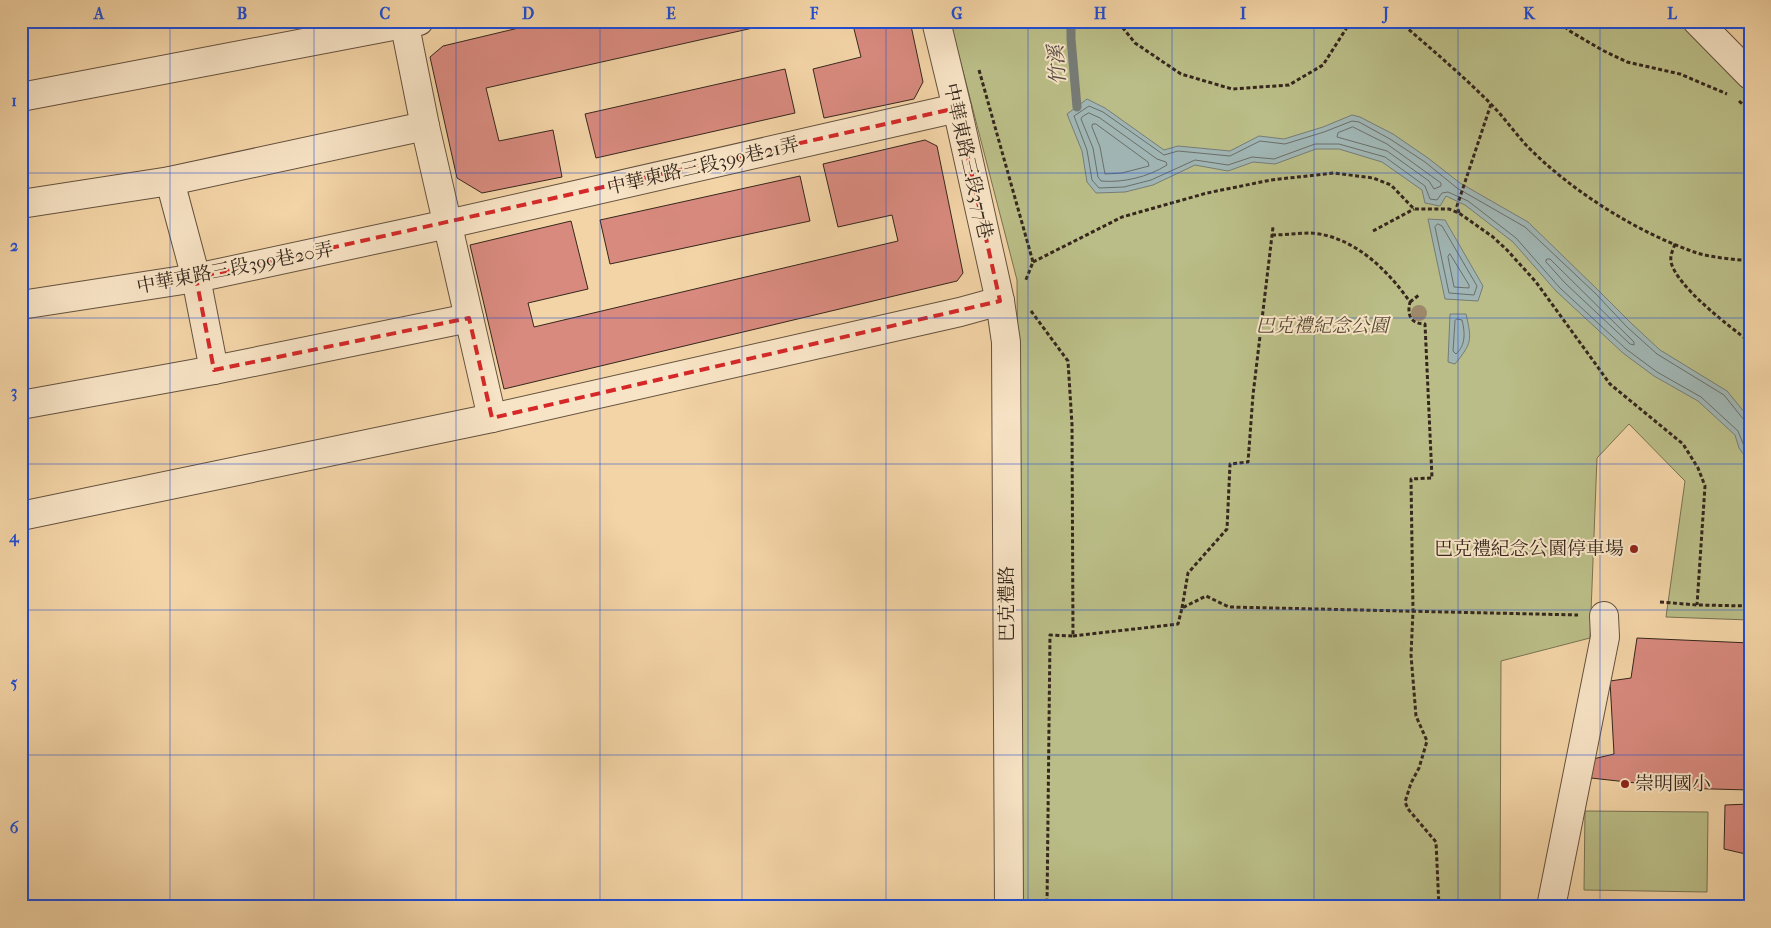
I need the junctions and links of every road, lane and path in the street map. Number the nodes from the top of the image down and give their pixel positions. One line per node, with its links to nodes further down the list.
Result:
1 (936, 21): 12 (street, 中華東路三段377巷)
2 (1121, 21): 3 (path)
3 (1351, 21)
4 (1399, 21): 11 (path)
5 (1561, 21): 13 (path)
6 (1697, 21): 9 (street)
7 (409, 22): 10 (street); 14 (street)
8 (979, 69): 25 (path)
9 (1750, 75)
10 (21, 97)
11 (1491, 104): 18 (path); 23 (path)
12 (958, 108): 19 (street, 中華東路三段399巷21弄); 29 (street, 中華東路三段377巷)
13 (1749, 109)
14 (426, 126): 15 (street); 19 (street)
15 (170, 181): 16 (street); 26 (street)
16 (21, 204)
17 (1414, 209): 18 (path); 21 (path); 25 (path)
18 (1459, 213): 40 (path)
19 (448, 224): 26 (street, 中華東路三段399巷20弄); 33 (street)
20 (1273, 227): 22 (path)
21 (1373, 231)
22 (1272, 235): 30 (path); 42 (path)
23 (1675, 244): 24 (path); 34 (path)
24 (1750, 261)
25 (1032, 262): 27 (path)
26 (196, 278): 31 (street, 中華東路三段399巷20弄); 35 (street)
27 (1025, 282)
28 (1419, 295): 30 (path)
29 (1000, 301): 37 (street); 46 (street, 巴克禮路)
30 (1410, 302): 43 (path)
31 (21, 305)
32 (1029, 309): 45 (path)
33 (469, 318): 35 (street); 37 (street)
34 (1750, 342)
35 (214, 370): 36 (street)
36 (21, 405)
37 (492, 418): 38 (street)
38 (21, 516)
39 (1660, 602): 40 (path)
40 (1697, 605): 41 (path)
41 (1750, 606)
42 (1182, 608): 43 (path); 45 (path)
43 (1414, 611): 44 (path); 48 (path)
44 (1595, 616): 49 (street)
45 (1074, 636): 47 (path)
46 (1009, 907)
47 (1047, 907)
48 (1439, 907)
49 (1551, 907)

